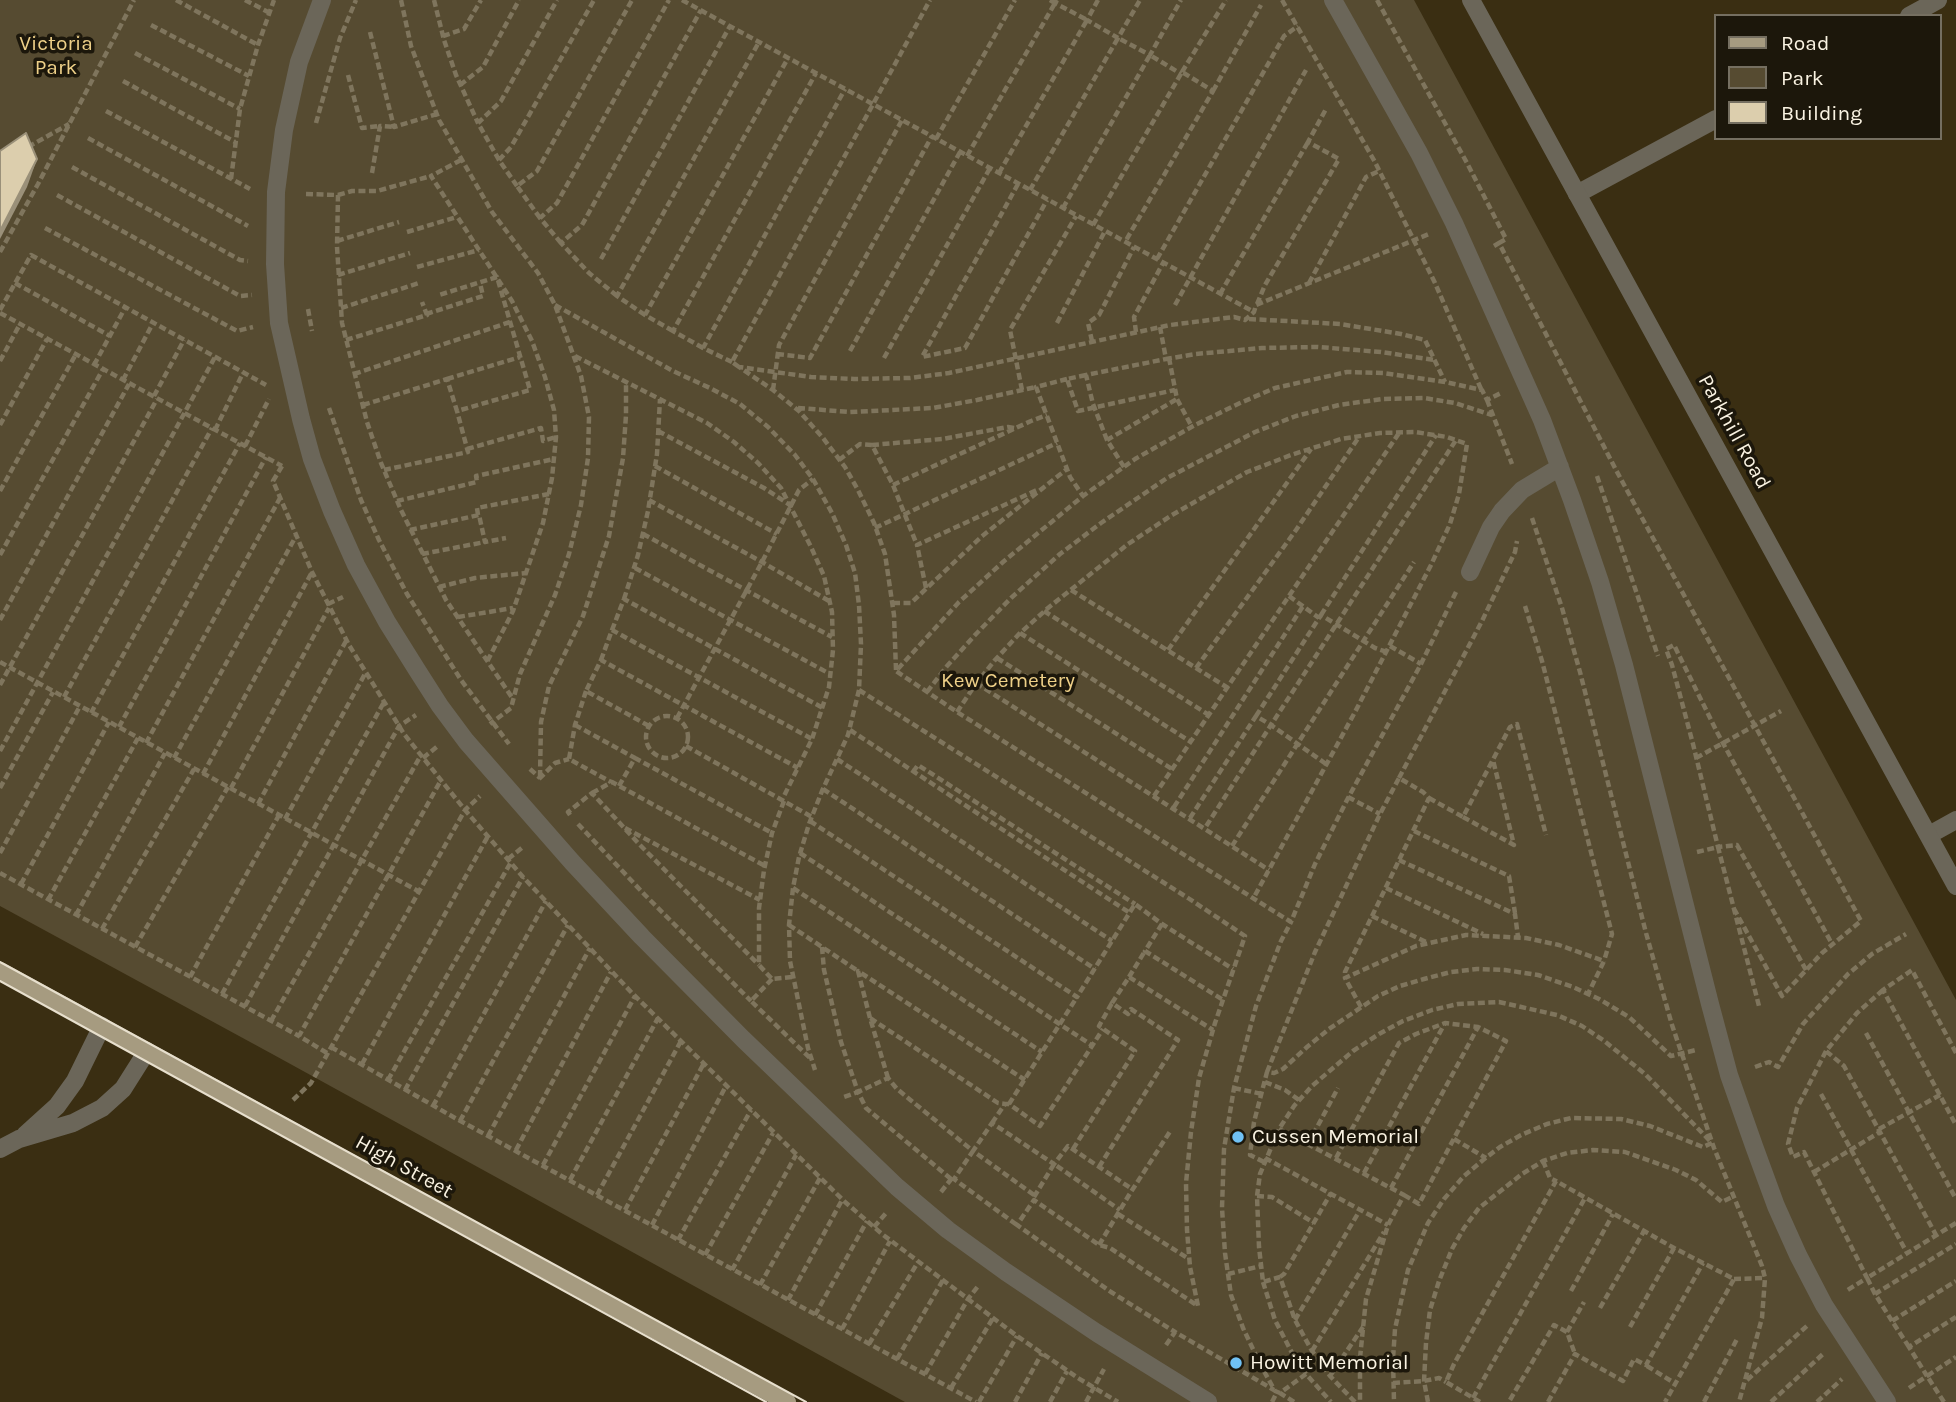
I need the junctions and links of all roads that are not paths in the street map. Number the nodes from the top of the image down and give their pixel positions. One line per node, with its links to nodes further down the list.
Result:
1 (322, 0): 19 (street)
2 (1333, 0): 8 (street)
3 (1471, 0): 7 (street, Parkhill Road)
4 (1938, 0): 5 (street)
5 (1913, 14)
6 (1714, 120): 7 (street)
7 (1577, 194): 11 (street, Parkhill Road)
8 (1560, 467): 9 (street); 20 (street)
9 (1470, 572)
10 (1956, 820): 11 (street)
11 (1929, 835): 12 (street, Parkhill Road)
12 (1956, 886)
13 (0, 971): 14 (main road, High Street)
14 (102, 1026): 15 (main road, High Street); 16 (street)
15 (147, 1051): 16 (street); 18 (main road, High Street)
16 (19, 1139): 17 (street)
17 (0, 1149)
18 (787, 1402)
19 (1209, 1402)
20 (1887, 1402)

